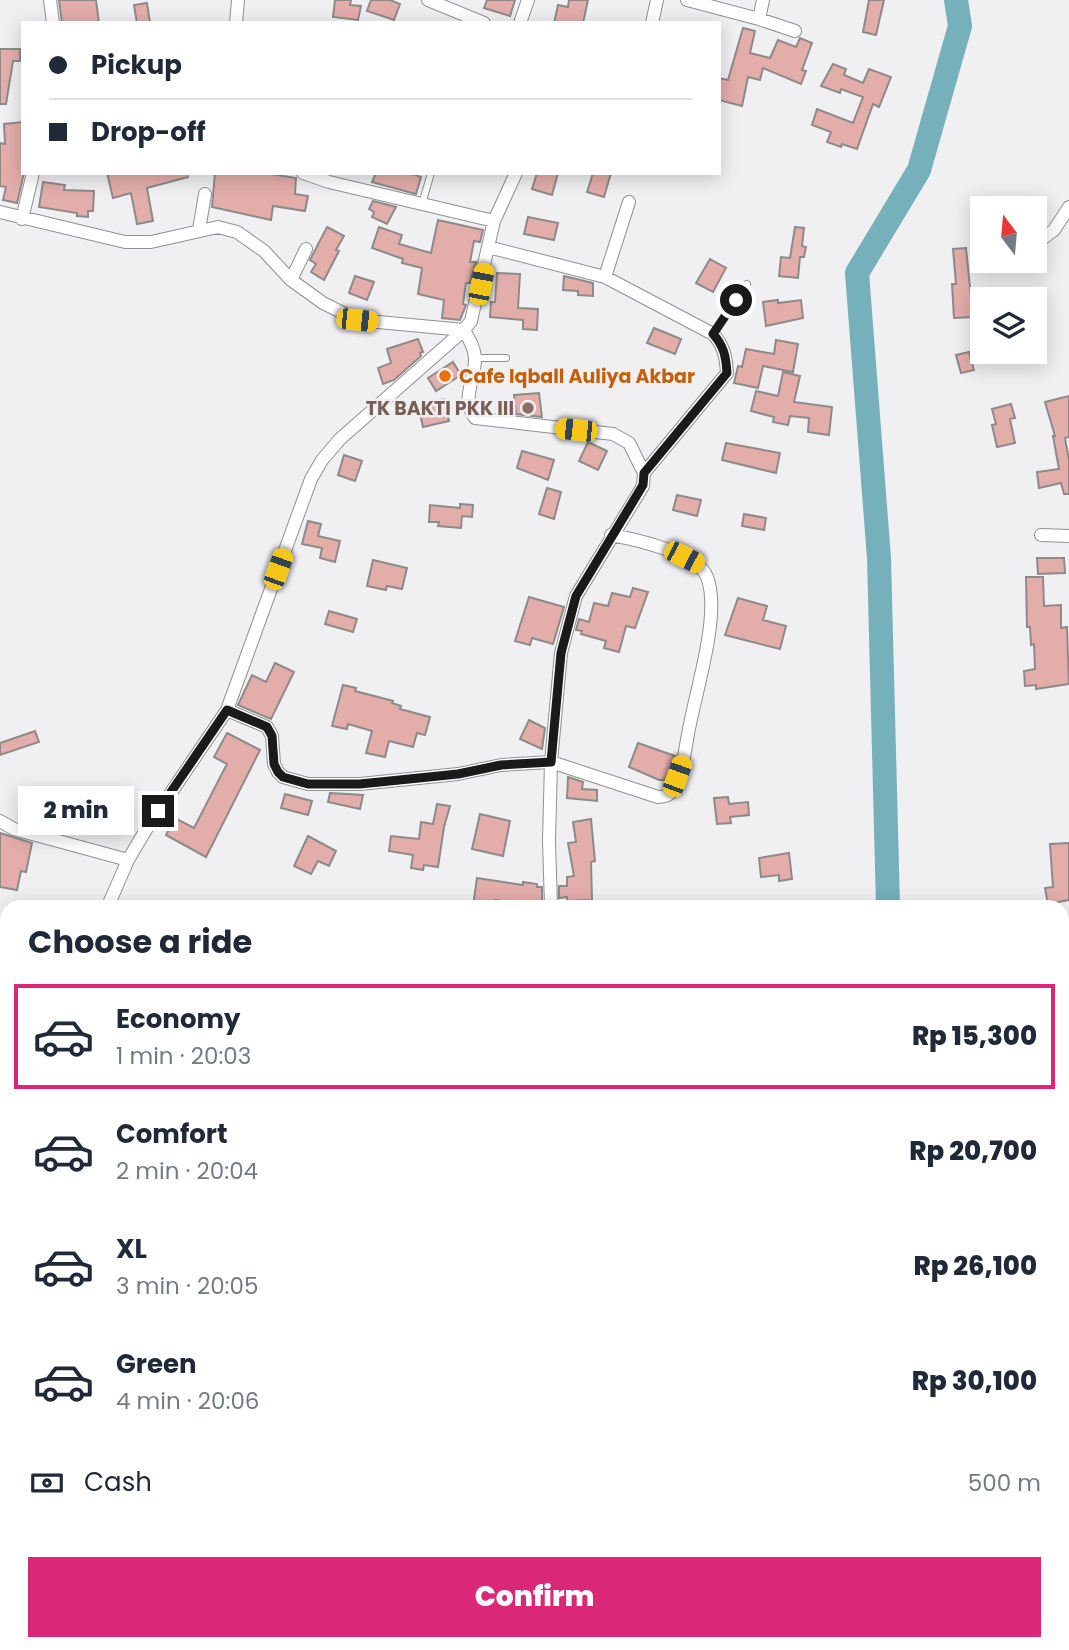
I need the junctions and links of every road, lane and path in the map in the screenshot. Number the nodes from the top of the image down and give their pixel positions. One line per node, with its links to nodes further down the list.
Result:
1 (50, 0): 9 (street)
2 (238, 0): 10 (street)
3 (428, 0): 11 (street)
4 (528, 0): 12 (street)
5 (657, 0): 13 (street)
6 (687, 0): 8 (street)
7 (764, 0): 8 (street)
8 (759, 19): 14 (street)
9 (53, 21)
10 (236, 21)
11 (479, 21)
12 (521, 21)
13 (652, 21)
14 (794, 31)
15 (33, 175): 24 (street)
16 (308, 175): 21 (street)
17 (430, 175): 21 (lane)
18 (515, 175): 25 (street)
19 (205, 194): 26 (street)
20 (629, 202): 30 (street)
21 (422, 204): 25 (street)
22 (1069, 207): 27 (street)
23 (0, 212): 24 (street)
24 (22, 219): 26 (street)
25 (494, 221): 28 (street)
26 (199, 230): 31 (street)
27 (1047, 235)
28 (488, 247): 30 (street); 33 (street)
29 (306, 249): 31 (street)
30 (606, 277): 34 (street)
31 (291, 280): 33 (street)
32 (747, 284): 34 (lane)
33 (464, 330): 35 (street); 41 (street)
34 (713, 334): 37 (street)
35 (475, 358): 36 (lane); 37 (street)
36 (506, 358)
37 (644, 473): 38 (street)
38 (611, 535): 42 (street); 42 (street)
39 (1041, 535): 40 (street)
40 (1069, 536)
41 (227, 710): 42 (street); 44 (street)
42 (551, 762): 46 (street)
43 (0, 821): 44 (street)
44 (128, 860): 45 (street)
45 (111, 900)
46 (551, 900)

